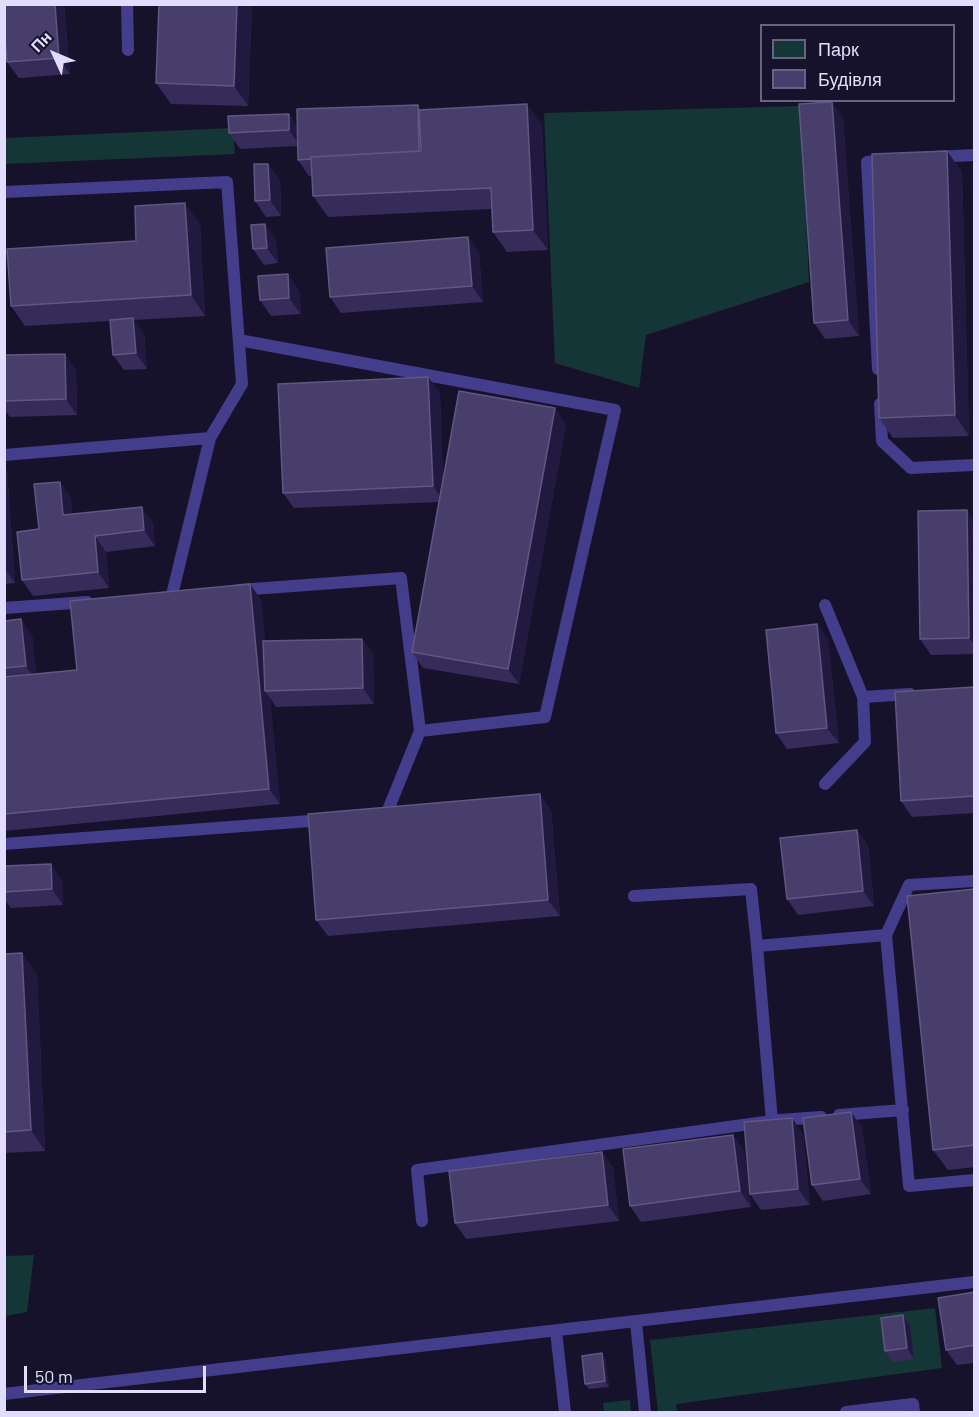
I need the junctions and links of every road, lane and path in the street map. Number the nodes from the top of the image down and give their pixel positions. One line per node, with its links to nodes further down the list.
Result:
1 (128, 4): 2 (lane)
2 (128, 50)
3 (975, 155): 4 (lane)
4 (921, 158)
5 (899, 160): 10 (lane)
6 (4, 192): 7 (lane)
7 (239, 340): 8 (lane); 18 (lane)
8 (210, 438): 9 (lane); 12 (lane)
9 (4, 455)
10 (975, 465)
11 (229, 591): 18 (lane)
12 (172, 595)
13 (105, 600): 15 (lane)
14 (825, 605): 17 (lane)
15 (4, 608)
16 (919, 693): 17 (lane)
17 (863, 697): 19 (lane)
18 (420, 731): 20 (lane)
19 (825, 784)
20 (362, 817)
21 (338, 819): 22 (lane)
22 (4, 844)
23 (975, 881): 25 (lane)
24 (634, 896): 26 (lane)
25 (886, 935): 26 (lane); 27 (lane)
26 (757, 946): 28 (lane)
27 (903, 1110): 28 (lane); 29 (lane)
28 (772, 1121): 30 (lane)
29 (975, 1180)
30 (422, 1221)
31 (975, 1282): 32 (lane)
32 (636, 1322): 33 (lane); 36 (lane)
33 (556, 1331): 34 (lane); 35 (lane)
34 (4, 1394)
35 (565, 1413)
36 (645, 1413)
37 (846, 1413): 38 (lane)
38 (914, 1413)

